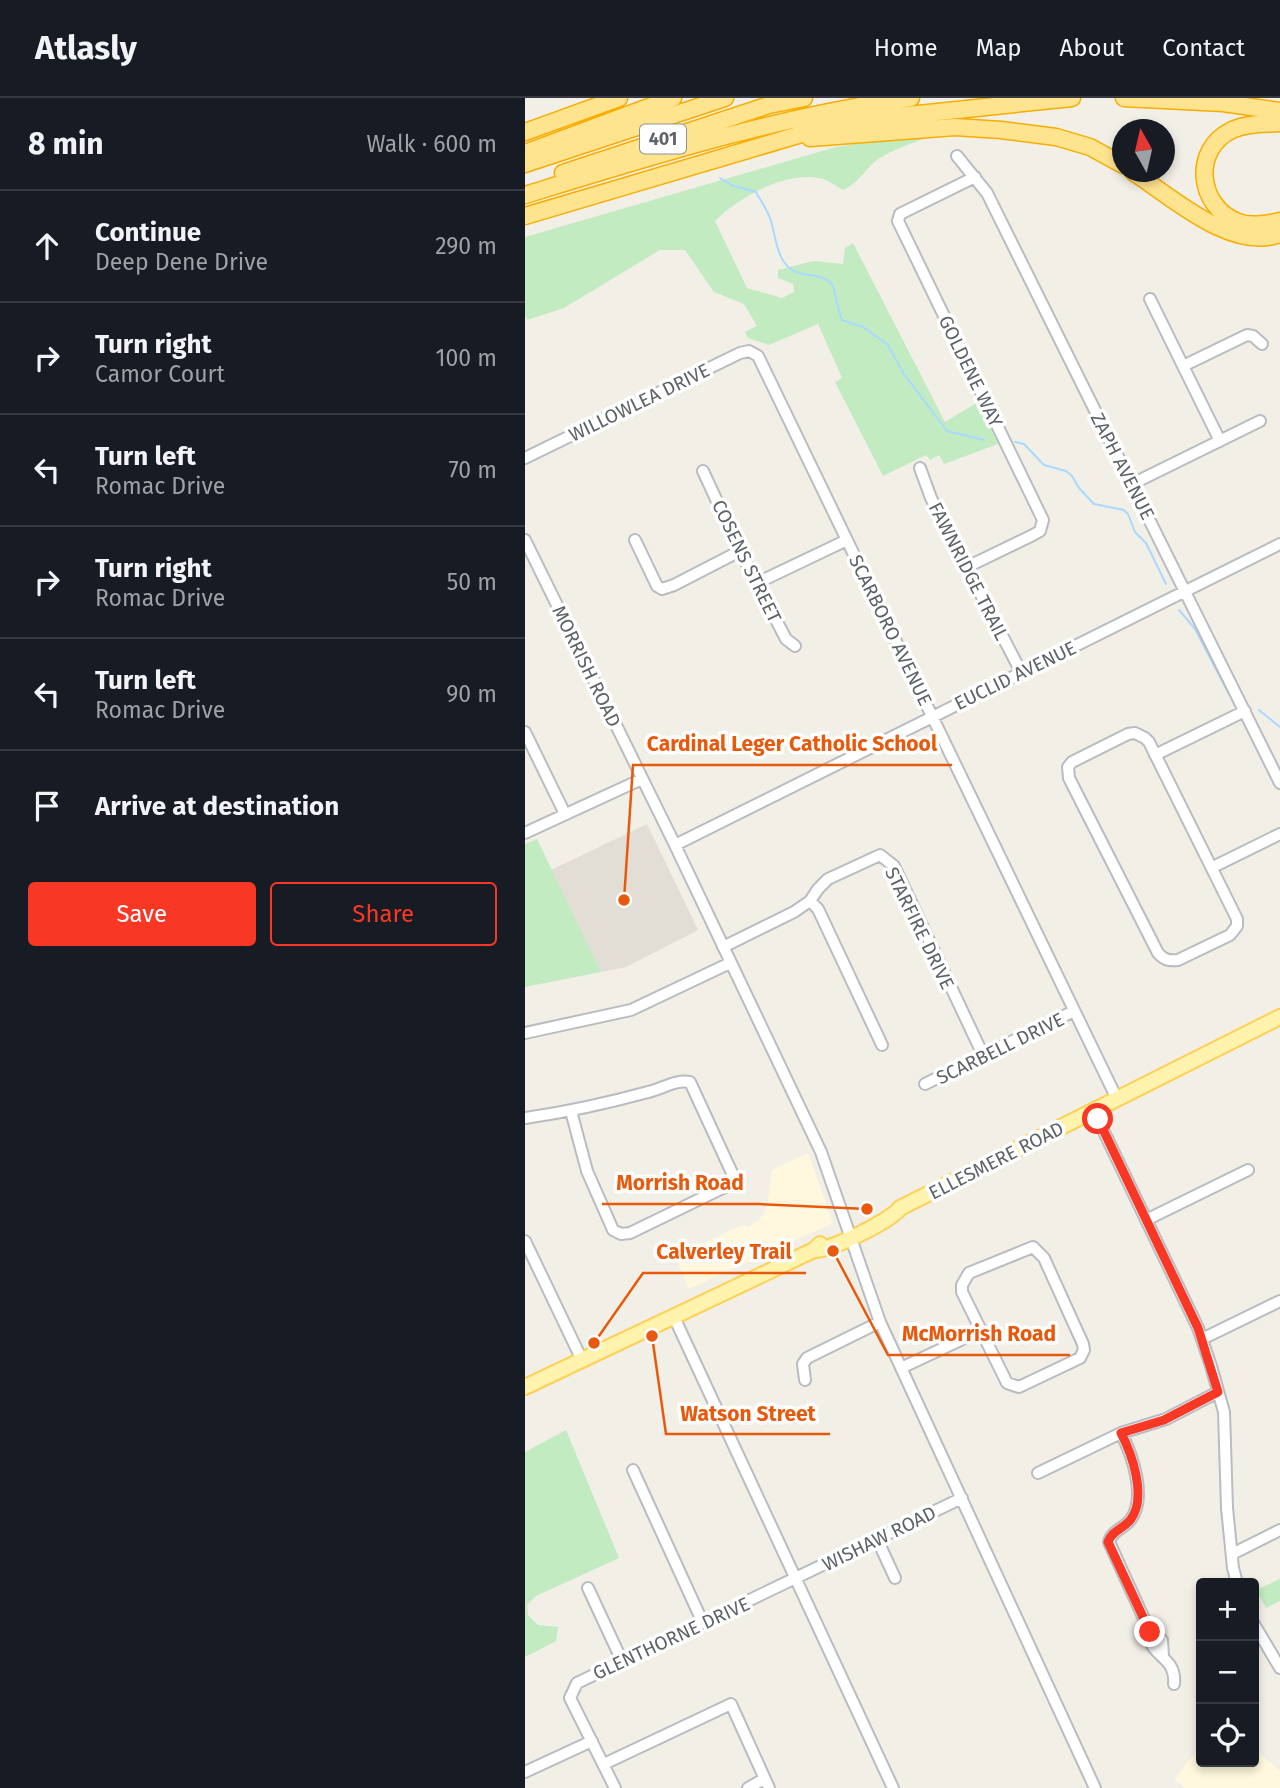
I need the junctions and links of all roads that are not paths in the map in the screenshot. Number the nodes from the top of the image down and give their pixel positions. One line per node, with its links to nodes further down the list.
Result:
1 (595, 98): 12 (highway)
2 (618, 98): 12 (highway)
3 (673, 98): 14 (highway)
4 (725, 98): 17 (highway, 401)
5 (804, 98): 20 (highway, 401)
6 (911, 98): 21 (highway)
7 (1072, 98): 13 (highway, 401)
8 (1124, 98): 10 (highway)
9 (1244, 98): 10 (highway)
10 (1274, 109)
11 (1280, 123): 23 (highway)
12 (530, 129)
13 (787, 137): 16 (highway); 22 (highway, 401)
14 (525, 153)
15 (957, 156): 18 (street, ZAPH AVENUE)
16 (1112, 159)
17 (525, 164)
18 (975, 177): 34 (street, ZAPH AVENUE); 40 (street, GOLDENE WAY)
19 (1148, 182): 24 (highway)
20 (525, 188)
21 (525, 195)
22 (525, 216)
23 (1280, 221)
24 (1280, 234)
25 (1150, 299): 28 (street)
26 (1262, 344): 28 (street)
27 (753, 352): 31 (street, WILLOWLEA DRIVE); 37 (street, SCARBORO AVENUE)
28 (1183, 366): 30 (street)
29 (1261, 421): 30 (street)
30 (1220, 441): 34 (street)
31 (525, 458)
32 (921, 468): 40 (street, FAWNRIDGE TRAIL)
33 (703, 471): 39 (street, COSENS STREET)
34 (1132, 484): 42 (street, ZAPH AVENUE)
35 (525, 540): 49 (street, MORRISH ROAD)
36 (635, 540): 39 (street)
37 (847, 540): 41 (street); 46 (street, SCARBORO AVENUE)
38 (1280, 544): 42 (street, EUCLID AVENUE)
39 (740, 551): 41 (street, COSENS STREET)
40 (967, 567): 44 (street, FAWNRIDGE TRAIL)
41 (757, 583): 43 (street, COSENS STREET)
42 (1185, 591): 44 (street, EUCLID AVENUE); 45 (street, ZAPH AVENUE)
43 (796, 646)
44 (1021, 672): 46 (street, EUCLID AVENUE)
45 (1245, 711): 48 (street); 50 (street, ZAPH AVENUE)
46 (933, 716): 54 (street, EUCLID AVENUE); 59 (street, SCARBORO AVENUE)
47 (525, 732): 51 (street)
48 (1155, 755): 55 (street); 55 (street)
49 (642, 779): 51 (street); 54 (street, MORRISH ROAD)
50 (1280, 783)
51 (565, 814): 52 (street)
52 (525, 833)
53 (1280, 834): 55 (street)
54 (675, 845): 57 (street, MORRISH ROAD)
55 (1213, 867)
56 (810, 901): 57 (street, STARFIRE DRIVE); 62 (street); 63 (street, STARFIRE DRIVE)
57 (723, 947): 58 (street, MORRISH ROAD)
58 (730, 963): 61 (street); 71 (street, MORRISH ROAD)
59 (1074, 1011): 63 (street, SCARBELL DRIVE); 65 (street, SCARBORO AVENUE)
60 (1280, 1017): 65 (main road, ELLESMERE ROAD)
61 (525, 1033)
62 (882, 1045)
63 (983, 1055): 64 (street, SCARBELL DRIVE)
64 (925, 1084)
65 (1117, 1100): 67 (main road, ELLESMERE ROAD)
66 (571, 1111): 66 (street); 68 (street)
67 (1094, 1111): 70 (street); 71 (main road, ELLESMERE ROAD)
68 (525, 1118)
69 (1248, 1170): 70 (street)
70 (1146, 1220): 77 (street)
71 (849, 1233): 74 (main road, ELLESMERE ROAD); 75 (street, MORRISH ROAD)
72 (525, 1241): 78 (street)
73 (1280, 1301): 77 (street)
74 (674, 1317): 78 (main road, ELLESMERE ROAD); 92 (street)
75 (880, 1322): 79 (street, MORRISH ROAD); 80 (street)
76 (982, 1330): 76 (street); 79 (street)
77 (1202, 1339): 82 (street)
78 (582, 1360): 81 (main road, ELLESMERE ROAD)
79 (901, 1368): 86 (street, MORRISH ROAD)
80 (805, 1380)
81 (525, 1387)
82 (1218, 1392): 83 (street); 89 (street)
83 (1121, 1433): 85 (street); 98 (street)
84 (633, 1470): 94 (street)
85 (1038, 1473)
86 (962, 1498): 88 (street, WISHAW ROAD); 106 (street, MORRISH ROAD)
87 (1280, 1530): 89 (street)
88 (877, 1539): 90 (street); 92 (street, WISHAW ROAD)
89 (1232, 1554): 91 (street)
90 (895, 1578)
91 (1236, 1578)
92 (797, 1579): 94 (street, GLENTHORNE DRIVE); 105 (street)
93 (588, 1588): 96 (street)
94 (703, 1623): 96 (street, GLENTHORNE DRIVE)
95 (1259, 1632): 97 (street)
96 (622, 1661): 99 (street, GLENTHORNE DRIVE)
97 (1280, 1668)
98 (1174, 1684)
99 (592, 1741): 100 (street, GLENTHORNE DRIVE); 101 (street)
100 (604, 1764): 102 (street); 103 (street, GLENTHORNE DRIVE)
101 (525, 1772)
102 (766, 1784): 104 (street)
103 (615, 1788)
104 (748, 1788)
105 (893, 1788)
106 (1095, 1788)

